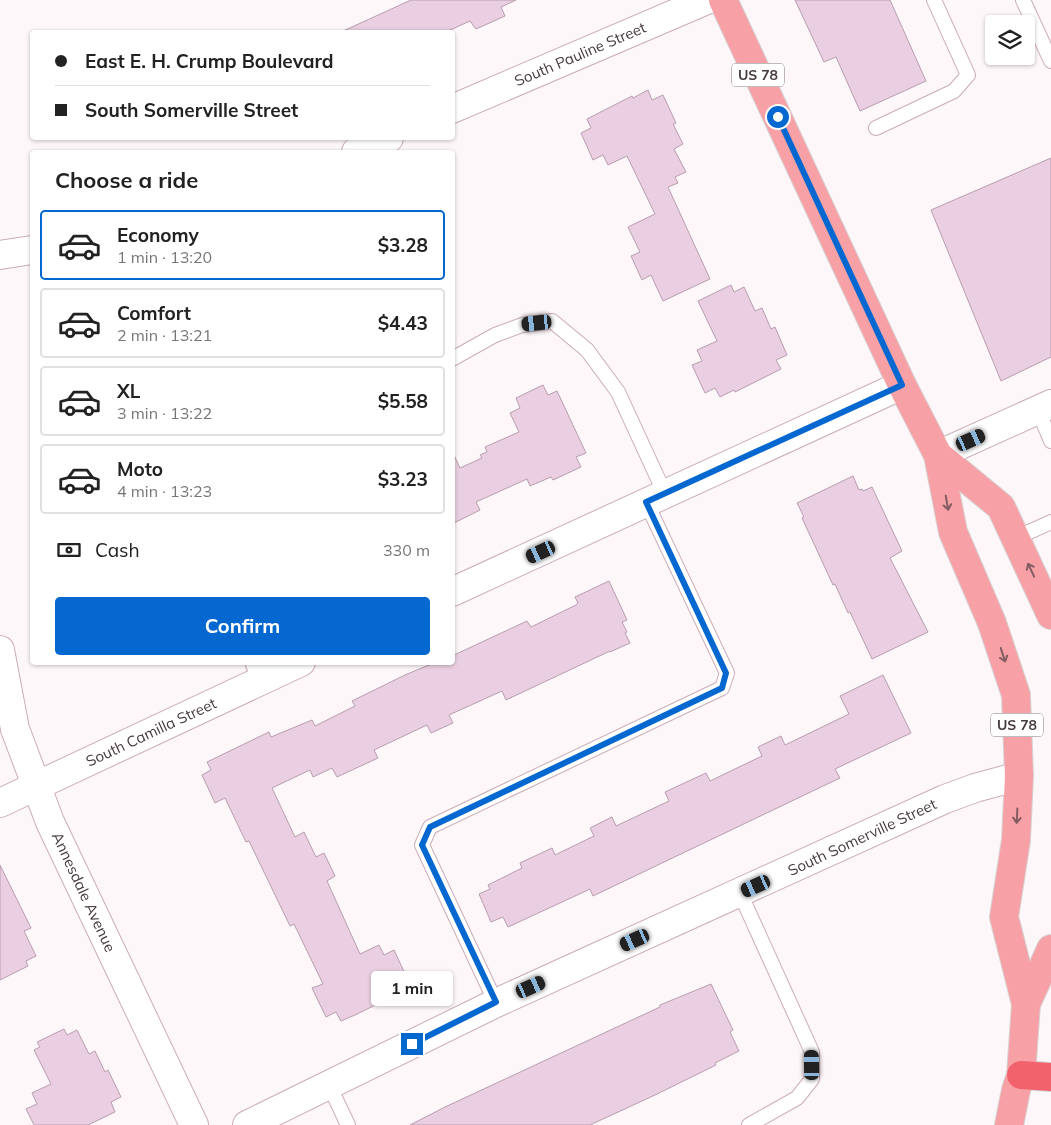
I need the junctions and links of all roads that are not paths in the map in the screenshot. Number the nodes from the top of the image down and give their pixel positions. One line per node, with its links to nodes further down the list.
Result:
1 (707, 0): 6 (street, South Pauline Street)
2 (724, 0): 13 (main road, US 78)
3 (934, 0): 7 (lane)
4 (1023, 0): 5 (lane)
5 (1051, 61)
6 (455, 108)
7 (876, 128)
8 (384, 140): 9 (street)
9 (361, 150)
10 (30, 250): 11 (street)
11 (0, 255)
12 (455, 356): 17 (lane)
13 (902, 385): 16 (main road, US 78); 17 (street)
14 (1044, 407): 15 (lane); 16 (street)
15 (1051, 441)
16 (938, 455): 19 (main road, US 78); 25 (main road, US 78, one-way to 25)
17 (656, 498): 20 (street); 30 (lane)
18 (1051, 522): 19 (lane)
19 (1016, 538): 21 (main road, US 78, one-way to 19)
20 (455, 591)
21 (1051, 614)
22 (0, 650): 26 (street, Annesdale Avenue)
23 (288, 665): 24 (street, South Camilla Street)
24 (256, 672): 26 (street, South Camilla Street)
25 (1019, 776): 28 (street, South Somerville Street); 31 (main road, US 78, one-way to 31)
26 (36, 786): 27 (street, South Camilla Street); 35 (street, Annesdale Avenue)
27 (0, 803)
28 (740, 893): 30 (street, South Somerville Street); 38 (lane)
29 (1051, 949): 31 (main road, US 78)
30 (496, 1002): 34 (street, South Somerville Street)
31 (1026, 1004): 32 (main road, US 78)
32 (1021, 1075): 33 (highway); 39 (main road, US 78)
33 (1051, 1077)
34 (329, 1084): 36 (street, South Somerville Street); 37 (lane)
35 (194, 1125)
36 (247, 1125)
37 (348, 1125)
38 (749, 1125)
39 (1009, 1125)

